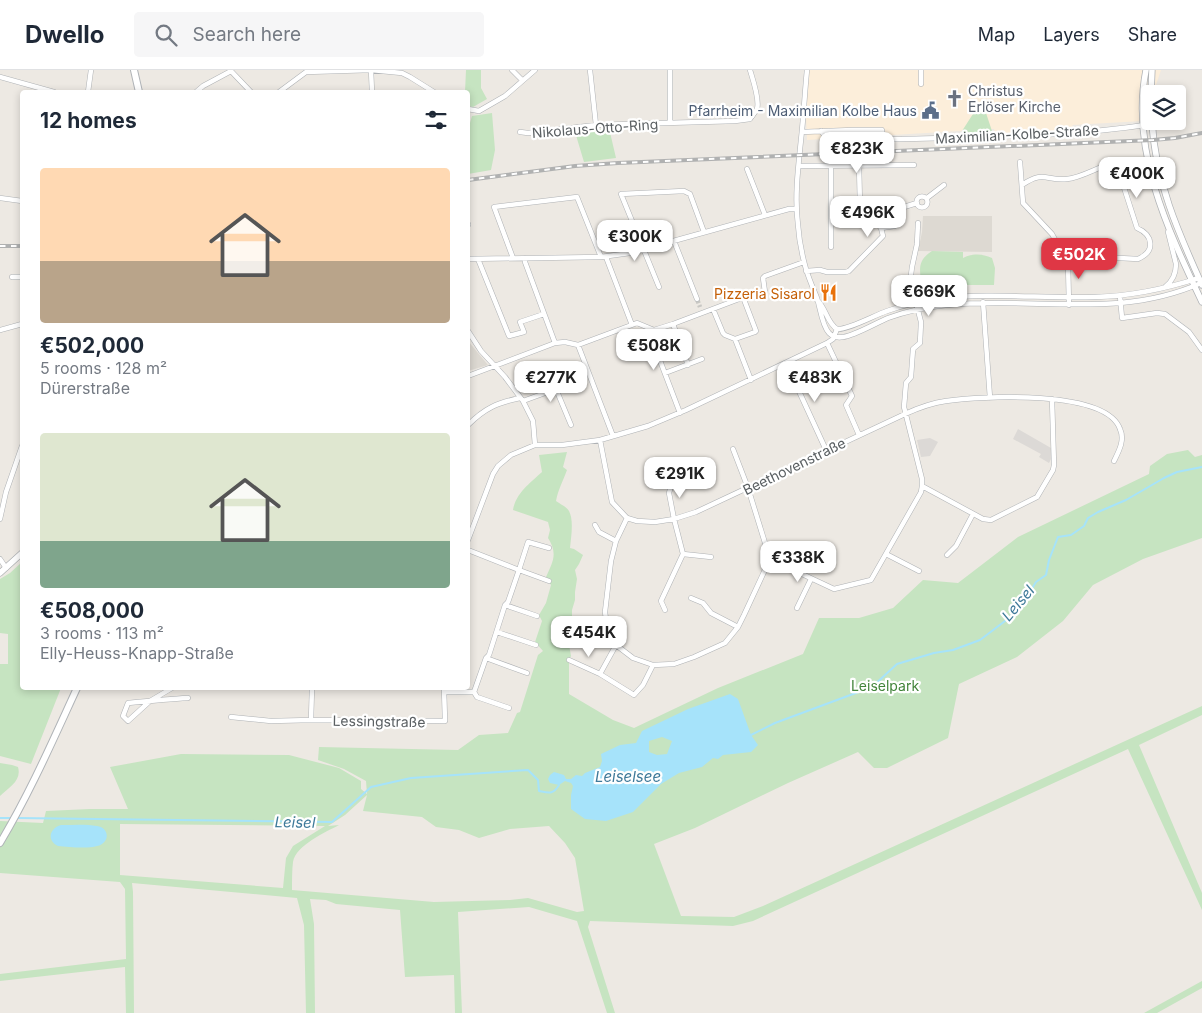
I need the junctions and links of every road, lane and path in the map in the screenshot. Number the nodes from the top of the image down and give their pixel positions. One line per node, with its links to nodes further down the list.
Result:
1 (91, 70): 19 (street)
2 (134, 70): 20 (main road)
3 (371, 70): 23 (street); 24 (street); 25 (street)
4 (512, 70): 14 (street)
5 (535, 70): 14 (street)
6 (590, 70): 28 (street)
7 (670, 70): 27 (street, Nikolaus-Otto-Ring)
8 (750, 70): 27 (street, Nikolaus-Otto-Ring)
9 (807, 70): 33 (street)
10 (921, 70): 15 (street)
11 (1146, 70): 16 (street)
12 (1152, 70): 17 (street)
13 (0, 77): 18 (street)
14 (522, 80): 26 (street)
15 (921, 84)
16 (1144, 85)
17 (1152, 85)
18 (47, 90)
19 (88, 90)
20 (139, 90)
21 (198, 90): 22 (street)
22 (248, 90)
23 (282, 90)
24 (372, 90)
25 (431, 90)
26 (470, 109)
27 (670, 123): 28 (street, Nikolaus-Otto-Ring)
28 (596, 125): 32 (street, Nikolaus-Otto-Ring)
29 (1141, 126): 35 (street, Maximilian-Kolbe-Straße)
30 (1145, 130): 53 (street)
31 (1153, 130): 69 (street)
32 (520, 132)
33 (802, 132): 34 (street, Maximilian-Kolbe-Straße); 39 (street)
34 (821, 132): 35 (street, Maximilian-Kolbe-Straße); 35 (street, Maximilian-Kolbe-Straße)
35 (883, 139)
36 (1020, 162): 43 (street)
37 (914, 164): 38 (street)
38 (859, 165): 40 (street); 48 (street)
39 (798, 166): 40 (street); 49 (street)
40 (831, 166): 50 (street)
41 (747, 169): 51 (street)
42 (944, 185): 45 (street)
43 (1022, 185): 65 (street); 65 (street)
44 (0, 198): 46 (street)
45 (927, 198): 47 (street); 47 (street)
46 (20, 201)
47 (917, 203): 54 (street)
48 (862, 208): 50 (street); 54 (street)
49 (796, 209): 51 (street); 64 (street)
50 (831, 210): 57 (street)
51 (765, 215): 55 (street)
52 (918, 224): 82 (street)
53 (1168, 225): 70 (street); 72 (street)
54 (880, 227): 66 (street)
55 (704, 232): 56 (street); 58 (street)
56 (674, 241): 58 (street); 79 (street)
57 (831, 247)
58 (644, 250): 59 (street); 71 (street)
59 (603, 257): 60 (street); 61 (street); 93 (street)
60 (513, 258): 61 (street); 63 (street)
61 (525, 258): 89 (street)
62 (470, 259): 63 (street)
63 (478, 259): 89 (street)
64 (804, 262): 66 (street); 77 (street)
65 (1068, 263): 78 (street)
66 (806, 271): 80 (street)
67 (12, 277): 68 (street)
68 (20, 277)
69 (1201, 282): 70 (street)
70 (1193, 283): 72 (street); 73 (street); 74 (street)
71 (659, 287)
72 (1162, 289): 76 (street)
73 (1186, 290): 74 (street); 84 (street)
74 (1198, 293): 81 (street)
75 (983, 296): 78 (street); 82 (street); 83 (street)
76 (1120, 296): 78 (street); 84 (street)
77 (744, 297): 87 (street); 99 (street)
78 (1069, 298): 85 (street)
79 (697, 299)
80 (817, 300): 94 (street); 98 (street)
81 (1202, 302)
82 (916, 303): 88 (street); 94 (street)
83 (983, 303): 85 (street); 88 (street); 111 (street)
84 (1121, 304): 85 (street); 103 (street)
85 (1069, 305)
86 (700, 307): 90 (street)
87 (713, 309): 90 (street); 99 (street)
88 (918, 310): 98 (street); 115 (street)
89 (544, 314): 100 (street)
90 (702, 314): 91 (street)
91 (673, 324): 96 (street); 106 (street)
92 (20, 325): 95 (street)
93 (632, 325): 96 (street); 102 (street)
94 (837, 329): 98 (street)
95 (0, 330)
96 (654, 330): 108 (street)
97 (470, 334): 107 (street)
98 (834, 336): 101 (street)
99 (735, 339): 110 (street)
100 (555, 343): 102 (street); 107 (street)
101 (828, 343): 105 (street); 118 (street, Beethovenstraße)
102 (578, 345): 119 (street)
103 (1202, 350)
104 (702, 359): 106 (street)
105 (786, 363): 110 (street); 123 (street)
106 (688, 364): 108 (street)
107 (494, 365): 109 (street); 112 (street)
108 (665, 373): 114 (street)
109 (470, 375)
110 (751, 380): 114 (street)
111 (990, 398): 113 (street, Beethovenstraße); 115 (street, Beethovenstraße)
112 (522, 399): 116 (street); 117 (street); 121 (street)
113 (1052, 399): 125 (street, Beethovenstraße); 129 (street)
114 (680, 413): 119 (street)
115 (905, 414): 118 (street, Beethovenstraße); 127 (street)
116 (470, 422)
117 (571, 425)
118 (859, 435): 123 (street, Beethovenstraße)
119 (613, 436): 120 (street)
120 (600, 440): 121 (street); 130 (street)
121 (535, 445): 134 (street)
122 (733, 449): 128 (street)
123 (826, 450): 128 (street, Beethovenstraße)
124 (20, 452): 131 (street)
125 (1114, 461)
126 (673, 479): 132 (street)
127 (922, 486): 129 (street); 139 (street)
128 (748, 488): 132 (street, Beethovenstraße); 144 (street)
129 (973, 514): 141 (street)
130 (627, 518): 132 (street, Beethovenstraße); 135 (street)
131 (0, 519)
132 (674, 519): 138 (street)
133 (596, 525): 135 (street)
134 (470, 534)
135 (616, 541): 158 (street)
136 (549, 548): 146 (street)
137 (470, 551): 146 (street)
138 (683, 554): 142 (street); 154 (street)
139 (886, 554): 147 (street); 149 (street)
140 (20, 555): 145 (street)
141 (947, 555)
142 (711, 557)
143 (0, 559): 145 (street)
144 (770, 559): 149 (street); 156 (street)
145 (6, 568): 148 (street)
146 (519, 570): 150 (street); 152 (street)
147 (919, 571)
148 (0, 573)
149 (812, 579): 153 (street)
150 (549, 581)
151 (692, 598): 156 (street)
152 (505, 605): 155 (street); 157 (street)
153 (797, 608)
154 (665, 610)
155 (538, 616)
156 (738, 627): 162 (street)
157 (497, 632): 159 (street); 160 (street)
158 (616, 645): 162 (street); 164 (street)
159 (536, 646)
160 (486, 658): 163 (street); 169 (street)
161 (570, 660): 164 (street)
162 (653, 664): 164 (street)
163 (527, 673)
164 (600, 674)
165 (76, 690): 175 (main road)
166 (169, 690): 171 (street)
167 (312, 690): 174 (street)
168 (444, 690): 169 (street); 174 (street, Lessingstraße)
169 (474, 692): 172 (street)
170 (188, 698): 171 (street)
171 (150, 701): 171 (street)
172 (510, 708)
173 (231, 716): 174 (street)
174 (311, 720)
175 (0, 843)

